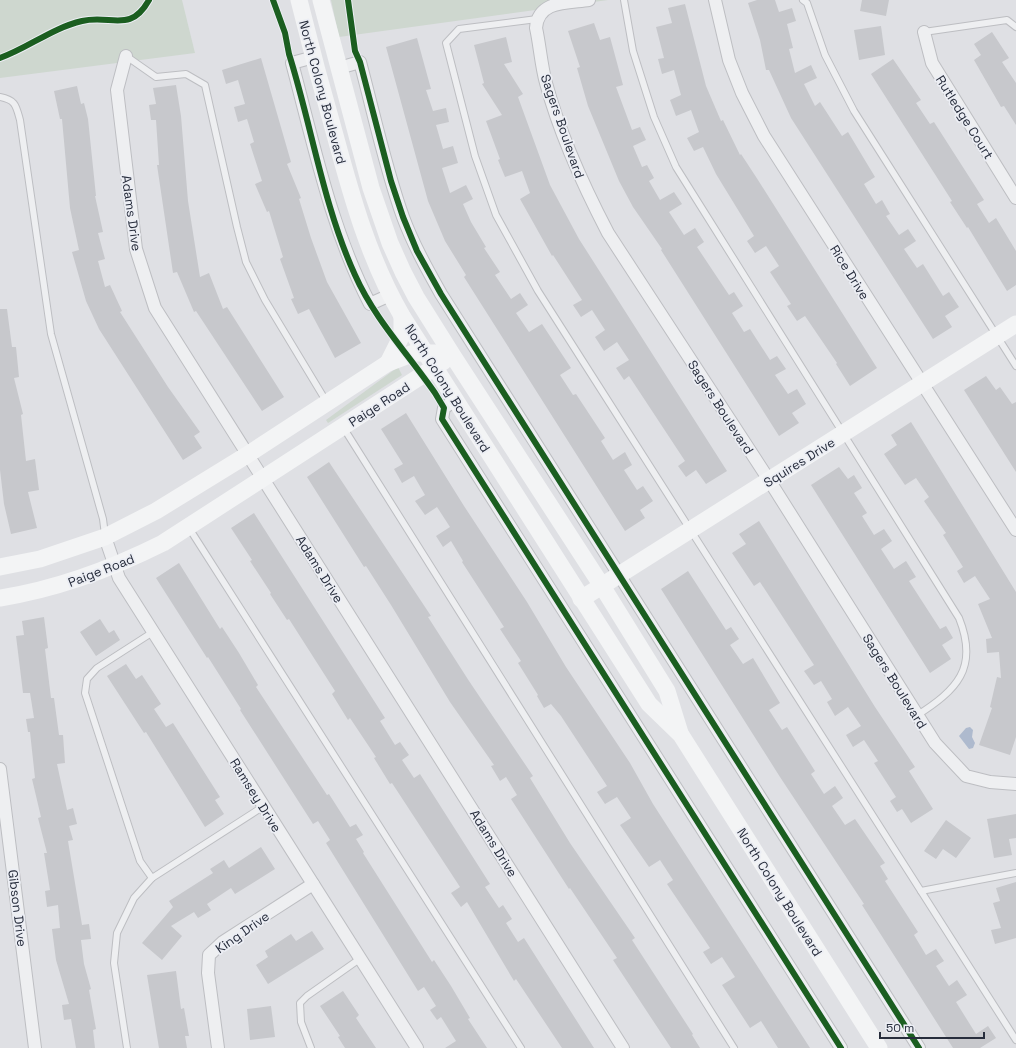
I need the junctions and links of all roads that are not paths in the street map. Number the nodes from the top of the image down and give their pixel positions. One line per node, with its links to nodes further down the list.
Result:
1 (299, 0): 11 (main road, North Colony Boulevard)
2 (321, 0): 12 (main road, North Colony Boulevard)
3 (590, 0): 7 (street)
4 (624, 0): 28 (lane)
5 (715, 0): 24 (street, Rice Drive)
6 (803, 0): 18 (lane)
7 (537, 19): 31 (street, Sagers Boulevard); 33 (lane)
8 (1016, 26): 9 (lane)
9 (924, 32): 14 (street, Rutledge Court)
10 (126, 56): 26 (lane); 29 (street, Adams Drive)
11 (314, 57): 15 (main road, North Colony Boulevard); 15 (street)
12 (339, 68): 20 (main road, North Colony Boulevard); 38 (street)
13 (0, 97): 35 (lane)
14 (1016, 198)
15 (390, 295): 16 (main road, North Colony Boulevard)
16 (402, 316): 19 (main road, North Colony Boulevard); 21 (main road)
17 (1016, 324): 18 (main road, Squires Drive)
18 (997, 336): 22 (lane); 24 (main road, Squires Drive)
19 (425, 352): 20 (main road); 21 (main road); 23 (main road, North Colony Boulevard)
20 (453, 356): 23 (main road, Paige Road); 39 (main road, North Colony Boulevard)
21 (388, 363): 26 (main road)
22 (1016, 366)
23 (435, 367): 25 (main road, North Colony Boulevard); 27 (main road, Paige Road)
24 (921, 384): 28 (main road, Squires Drive); 34 (street, Rice Drive)
25 (455, 400): 41 (main road, North Colony Boulevard); 42 (street)
26 (327, 402): 29 (main road)
27 (343, 428): 30 (main road, Paige Road); 62 (lane)
28 (844, 433): 31 (main road, Squires Drive); 44 (lane)
29 (247, 455): 30 (street, Adams Drive); 35 (main road)
30 (263, 479): 32 (main road, Paige Road); 61 (street, Adams Drive)
31 (769, 480): 33 (main road, Squires Drive); 44 (street, Sagers Boulevard)
32 (188, 527): 36 (main road, Paige Road); 60 (lane)
33 (690, 530): 38 (main road, Squires Drive); 52 (lane)
34 (1016, 530)
35 (105, 537): 36 (street, Ramsey Drive); 37 (main road)
36 (114, 565): 40 (main road, Paige Road); 43 (street, Ramsey Drive)
37 (0, 567)
38 (620, 576): 39 (main road, Squires Drive); 65 (street)
39 (602, 586): 41 (main road, Squires Drive); 45 (main road, North Colony Boulevard)
40 (0, 598)
41 (582, 599): 42 (street); 45 (main road, North Colony Boulevard)
42 (563, 611): 63 (street)
43 (153, 632): 48 (street, Ramsey Drive); 50 (lane)
44 (916, 716): 47 (street, Sagers Boulevard)
45 (681, 735): 64 (main road, North Colony Boulevard)
46 (0, 769): 55 (street, Gibson Drive)
47 (1016, 784)
48 (264, 806): 50 (lane); 51 (street, Ramsey Drive)
49 (1016, 874): 52 (lane)
50 (152, 878): 56 (lane)
51 (313, 884): 53 (street, Ramsey Drive); 57 (street, King Drive)
52 (921, 891): 54 (lane)
53 (361, 958): 58 (lane); 59 (street, Ramsey Drive)
54 (1016, 1040)
55 (35, 1048)
56 (127, 1048)
57 (218, 1048)
58 (311, 1048)
59 (417, 1048)
60 (521, 1048)
61 (623, 1048)
62 (734, 1048)
63 (841, 1048)
64 (879, 1048)
65 (919, 1048)

